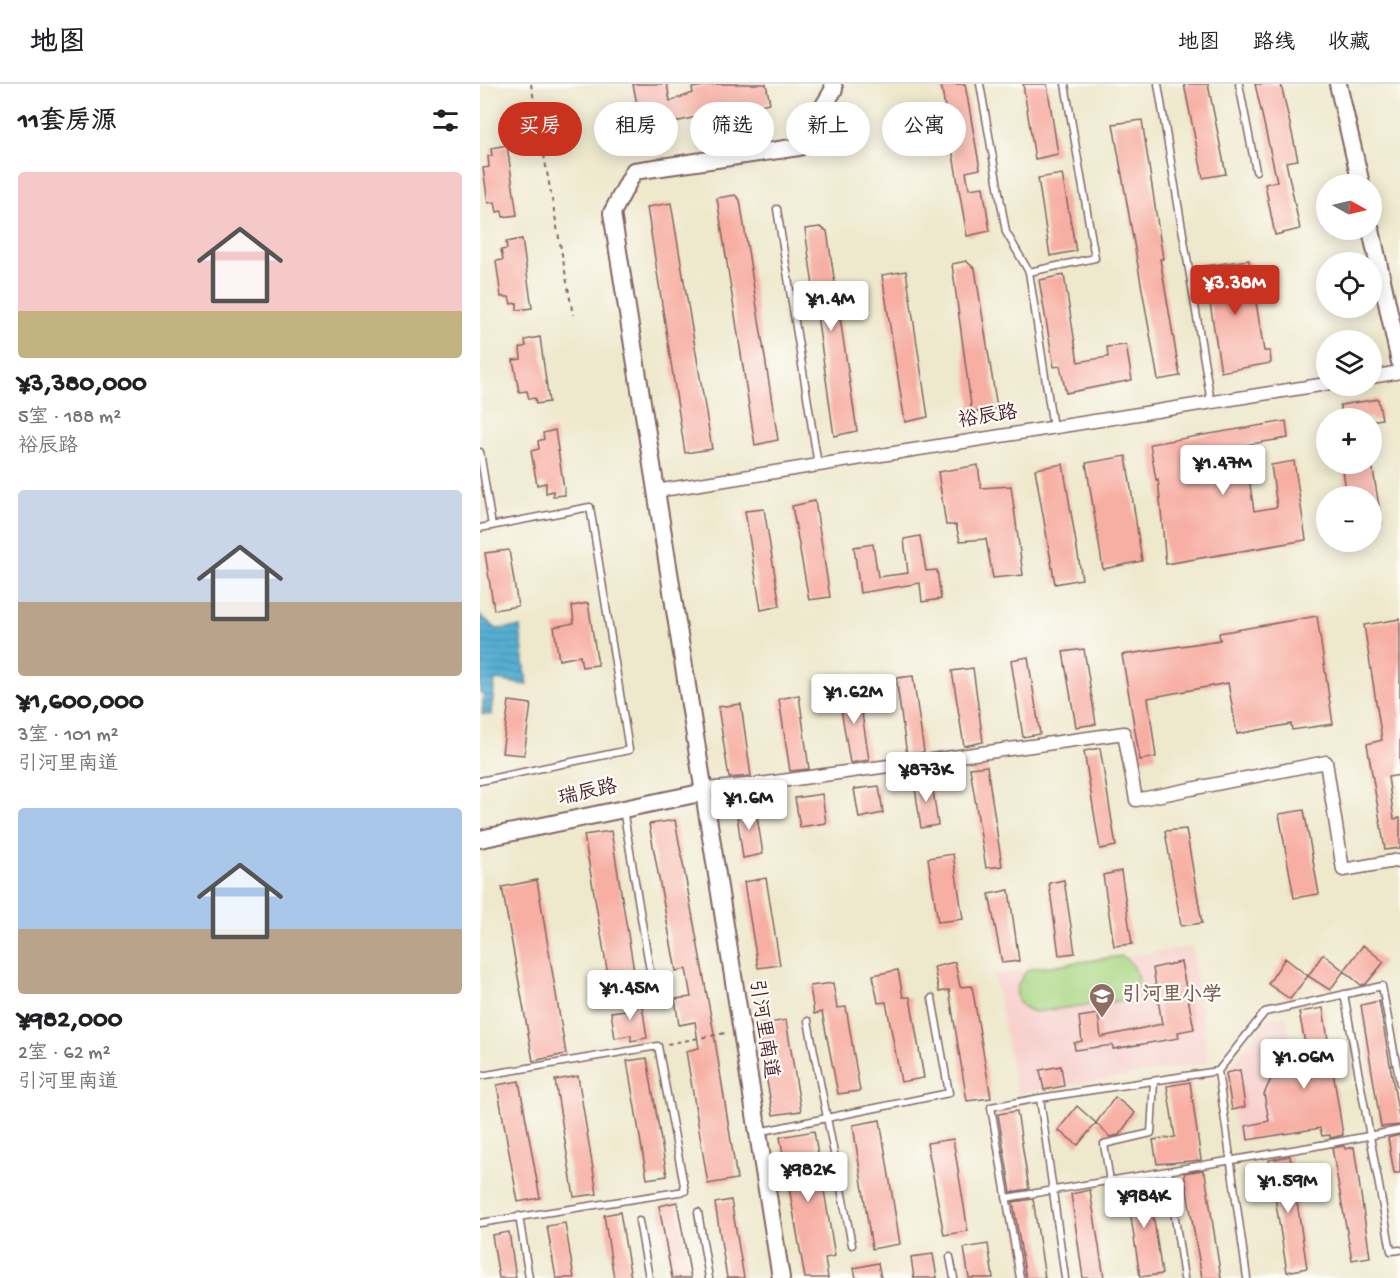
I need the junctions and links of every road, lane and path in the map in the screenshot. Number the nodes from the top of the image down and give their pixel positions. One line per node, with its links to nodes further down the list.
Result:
1 (531, 84): 13 (path)
2 (833, 84): 22 (street, 引河里南道)
3 (980, 84): 12 (lane)
4 (1065, 84): 12 (lane)
5 (1158, 84): 18 (lane)
6 (1239, 84): 8 (lane)
7 (1338, 84): 9 (street)
8 (1256, 171)
9 (1358, 174)
10 (777, 209): 21 (lane)
11 (1373, 240): 14 (street)
12 (1029, 272): 19 (lane)
13 (573, 315)
14 (1400, 362)
15 (1400, 372): 16 (street)
16 (1382, 375)
17 (1316, 386): 18 (street, 裕辰路)
18 (1211, 402): 19 (street, 裕辰路)
19 (1053, 428): 21 (street, 裕辰路)
20 (480, 452): 23 (lane)
21 (818, 465): 22 (street, 裕辰路)
22 (656, 491): 26 (street, 引河里南道)
23 (492, 526): 24 (lane); 25 (lane)
24 (480, 528)
25 (480, 781)
26 (705, 789): 27 (street, 瑞辰路); 30 (street); 35 (street, 引河里南道)
27 (622, 806): 28 (street, 瑞辰路); 29 (street, 瑞辰路); 31 (lane)
28 (480, 832)
29 (480, 839)
30 (1400, 860)
31 (650, 971)
32 (1344, 994): 37 (lane); 38 (lane); 46 (lane)
33 (932, 998): 43 (lane)
34 (808, 1021): 43 (lane)
35 (741, 1030): 36 (path); 45 (street, 引河里南道)
36 (658, 1046): 39 (lane); 53 (lane)
37 (1218, 1071): 40 (lane); 47 (lane)
38 (1399, 1071): 41 (lane)
39 (480, 1076)
40 (1154, 1081): 42 (lane); 49 (lane)
41 (1400, 1084)
42 (1040, 1098): 50 (lane); 51 (lane)
43 (826, 1117): 45 (lane); 56 (lane)
44 (1400, 1130): 46 (lane)
45 (758, 1132): 62 (street, 引河里南道)
46 (1369, 1136): 47 (lane); 57 (lane)
47 (1230, 1160): 48 (lane); 67 (lane)
48 (1168, 1171): 49 (lane); 66 (lane)
49 (1110, 1181): 50 (lane)
50 (1053, 1190): 51 (lane); 65 (lane)
51 (1006, 1198): 64 (lane)
52 (698, 1212): 61 (lane)
53 (519, 1216): 55 (lane); 59 (lane)
54 (639, 1221): 60 (lane)
55 (480, 1223)
56 (852, 1245)
57 (1400, 1250)
58 (950, 1257): 63 (lane)
59 (530, 1278)
60 (649, 1278)
61 (709, 1278)
62 (781, 1278)
63 (954, 1278)
64 (1020, 1278)
65 (1065, 1278)
66 (1184, 1278)
67 (1247, 1278)

